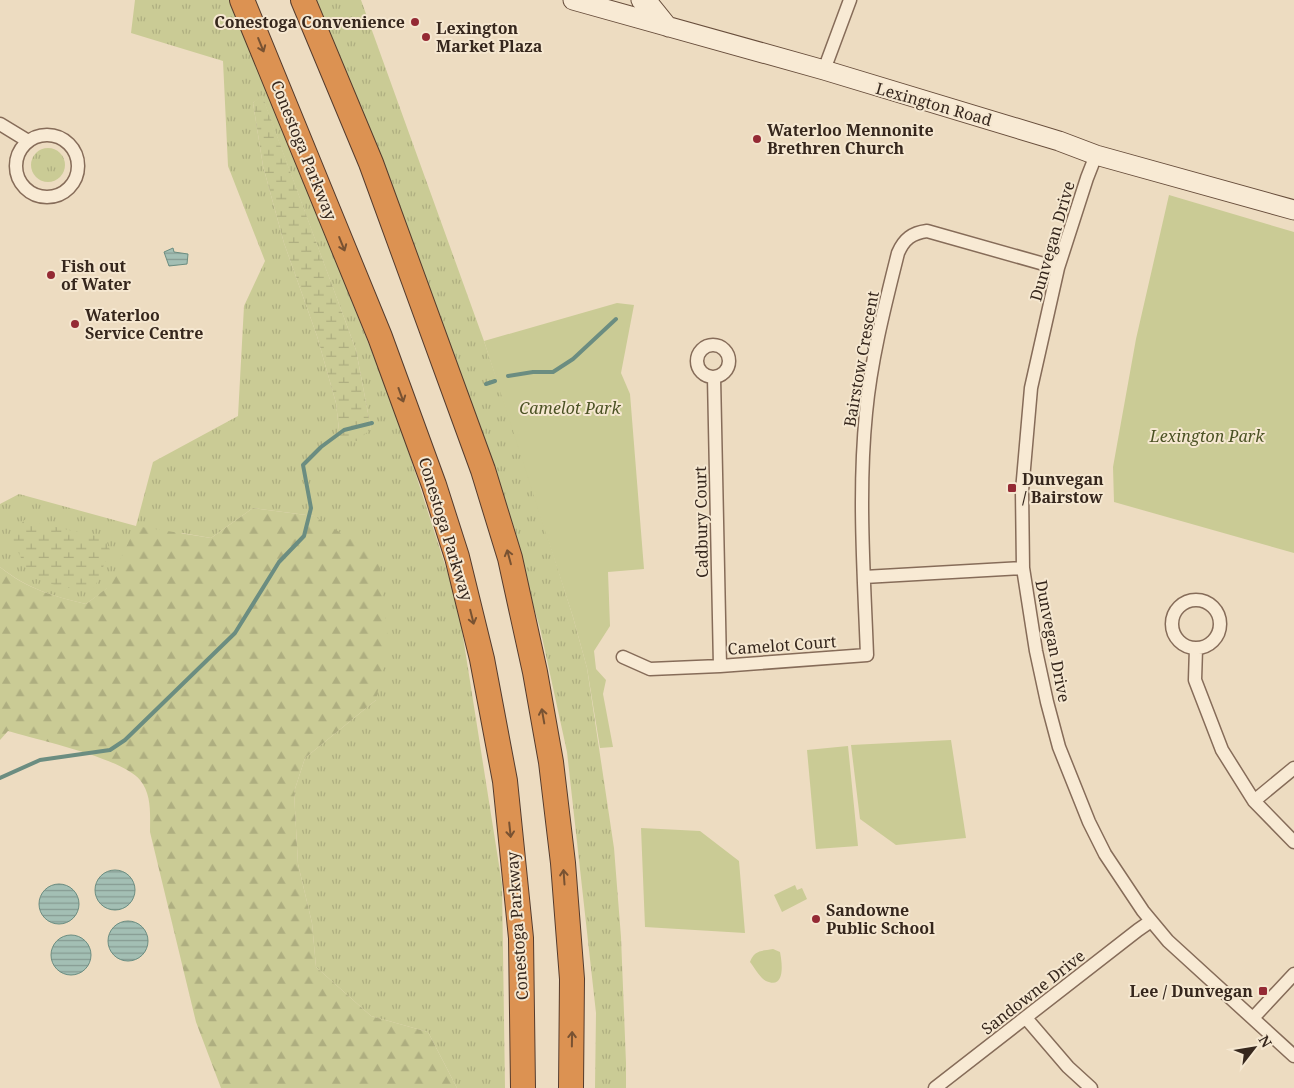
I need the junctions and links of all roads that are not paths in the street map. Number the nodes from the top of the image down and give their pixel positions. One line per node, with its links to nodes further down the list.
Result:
1 (242, 0): 27 (highway, Conestoga Parkway, one-way to 27)
2 (303, 0): 28 (highway, one-way to 2)
3 (641, 0): 6 (main road)
4 (850, 0): 7 (street)
5 (584, 2): 6 (main road, Lexington Road)
6 (668, 27): 7 (main road, Lexington Road)
7 (824, 70): 10 (main road, Lexington Road)
8 (0, 124): 9 (street)
9 (28, 141): 9 (street)
10 (1096, 155): 11 (main road, Lexington Road); 12 (street, Dunvegan Drive)
11 (1294, 210)
12 (1058, 268): 14 (street, Dunvegan Drive); 15 (street, Bairstow Crescent)
13 (714, 377): 18 (street, Cadbury Court)
14 (1023, 568): 15 (street); 22 (street, Dunvegan Drive)
15 (864, 577): 18 (street, Camelot Court)
16 (1196, 648): 20 (street)
17 (623, 657): 18 (street, Camelot Court)
18 (720, 666)
19 (1294, 768): 20 (street)
20 (1254, 801): 21 (street)
21 (1294, 842)
22 (1151, 921): 24 (street, Sandowne Drive); 25 (street, Dunvegan Drive)
23 (1294, 974): 25 (street)
24 (1026, 1018): 29 (street, Sandowne Drive); 30 (street)
25 (1253, 1018): 26 (street, Dunvegan Drive)
26 (1294, 1056)
27 (524, 1088)
28 (571, 1088)
29 (935, 1088)
30 (1091, 1088)

